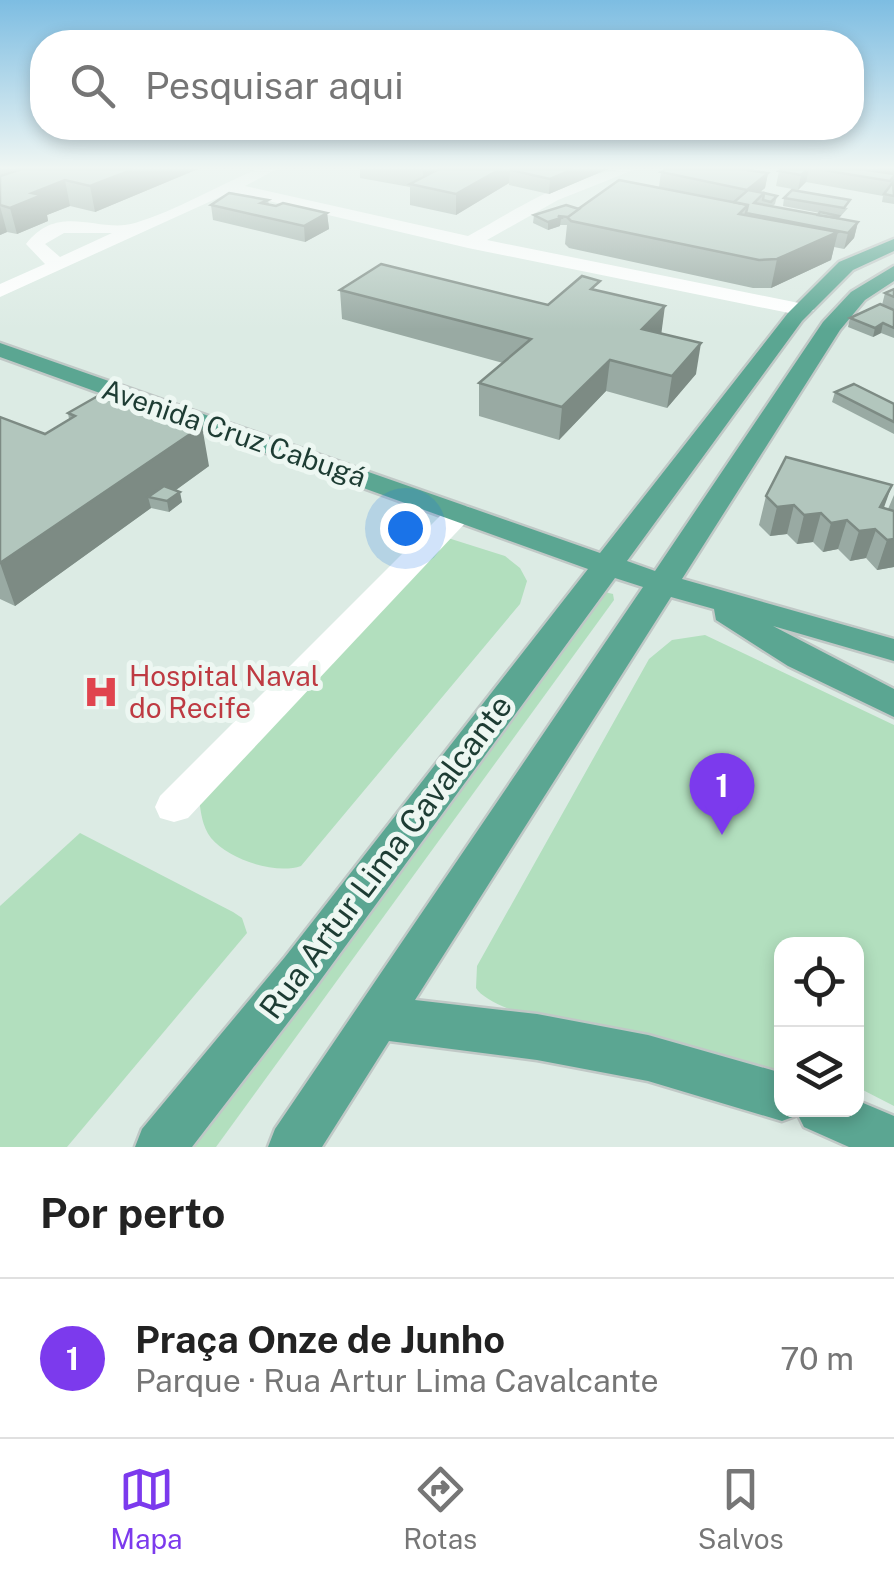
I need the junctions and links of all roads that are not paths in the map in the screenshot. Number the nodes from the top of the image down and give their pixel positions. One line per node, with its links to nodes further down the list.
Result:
1 (148, 223): 4 (street)
2 (384, 223): 5 (street)
3 (505, 223): 5 (street)
4 (133, 229): 7 (street); 7 (street)
5 (468, 242): 10 (street)
6 (894, 244): 10 (main road, Rua Artur Lima Cavalcante)
7 (56, 264): 9 (street)
8 (894, 272): 14 (main road)
9 (0, 290)
10 (804, 310): 13 (main road, Rua Artur Lima Cavalcante)
11 (0, 350): 12 (main road, Avenida Cruz Cabugá)
12 (459, 512): 13 (main road, Avenida Cruz Cabugá); 17 (street)
13 (608, 564): 14 (main road, Avenida Cruz Cabugá); 22 (main road, Rua Artur Lima Cavalcante)
14 (679, 588): 15 (main road, Avenida Cruz Cabugá); 16 (main road, Avenida Cruz Cabugá); 18 (main road)
15 (894, 650)
16 (894, 704)
17 (174, 806)
18 (379, 1018): 19 (main road); 23 (main road)
19 (774, 1095)
20 (838, 1117): 21 (main road)
21 (894, 1141)
22 (160, 1147)
23 (293, 1147)

